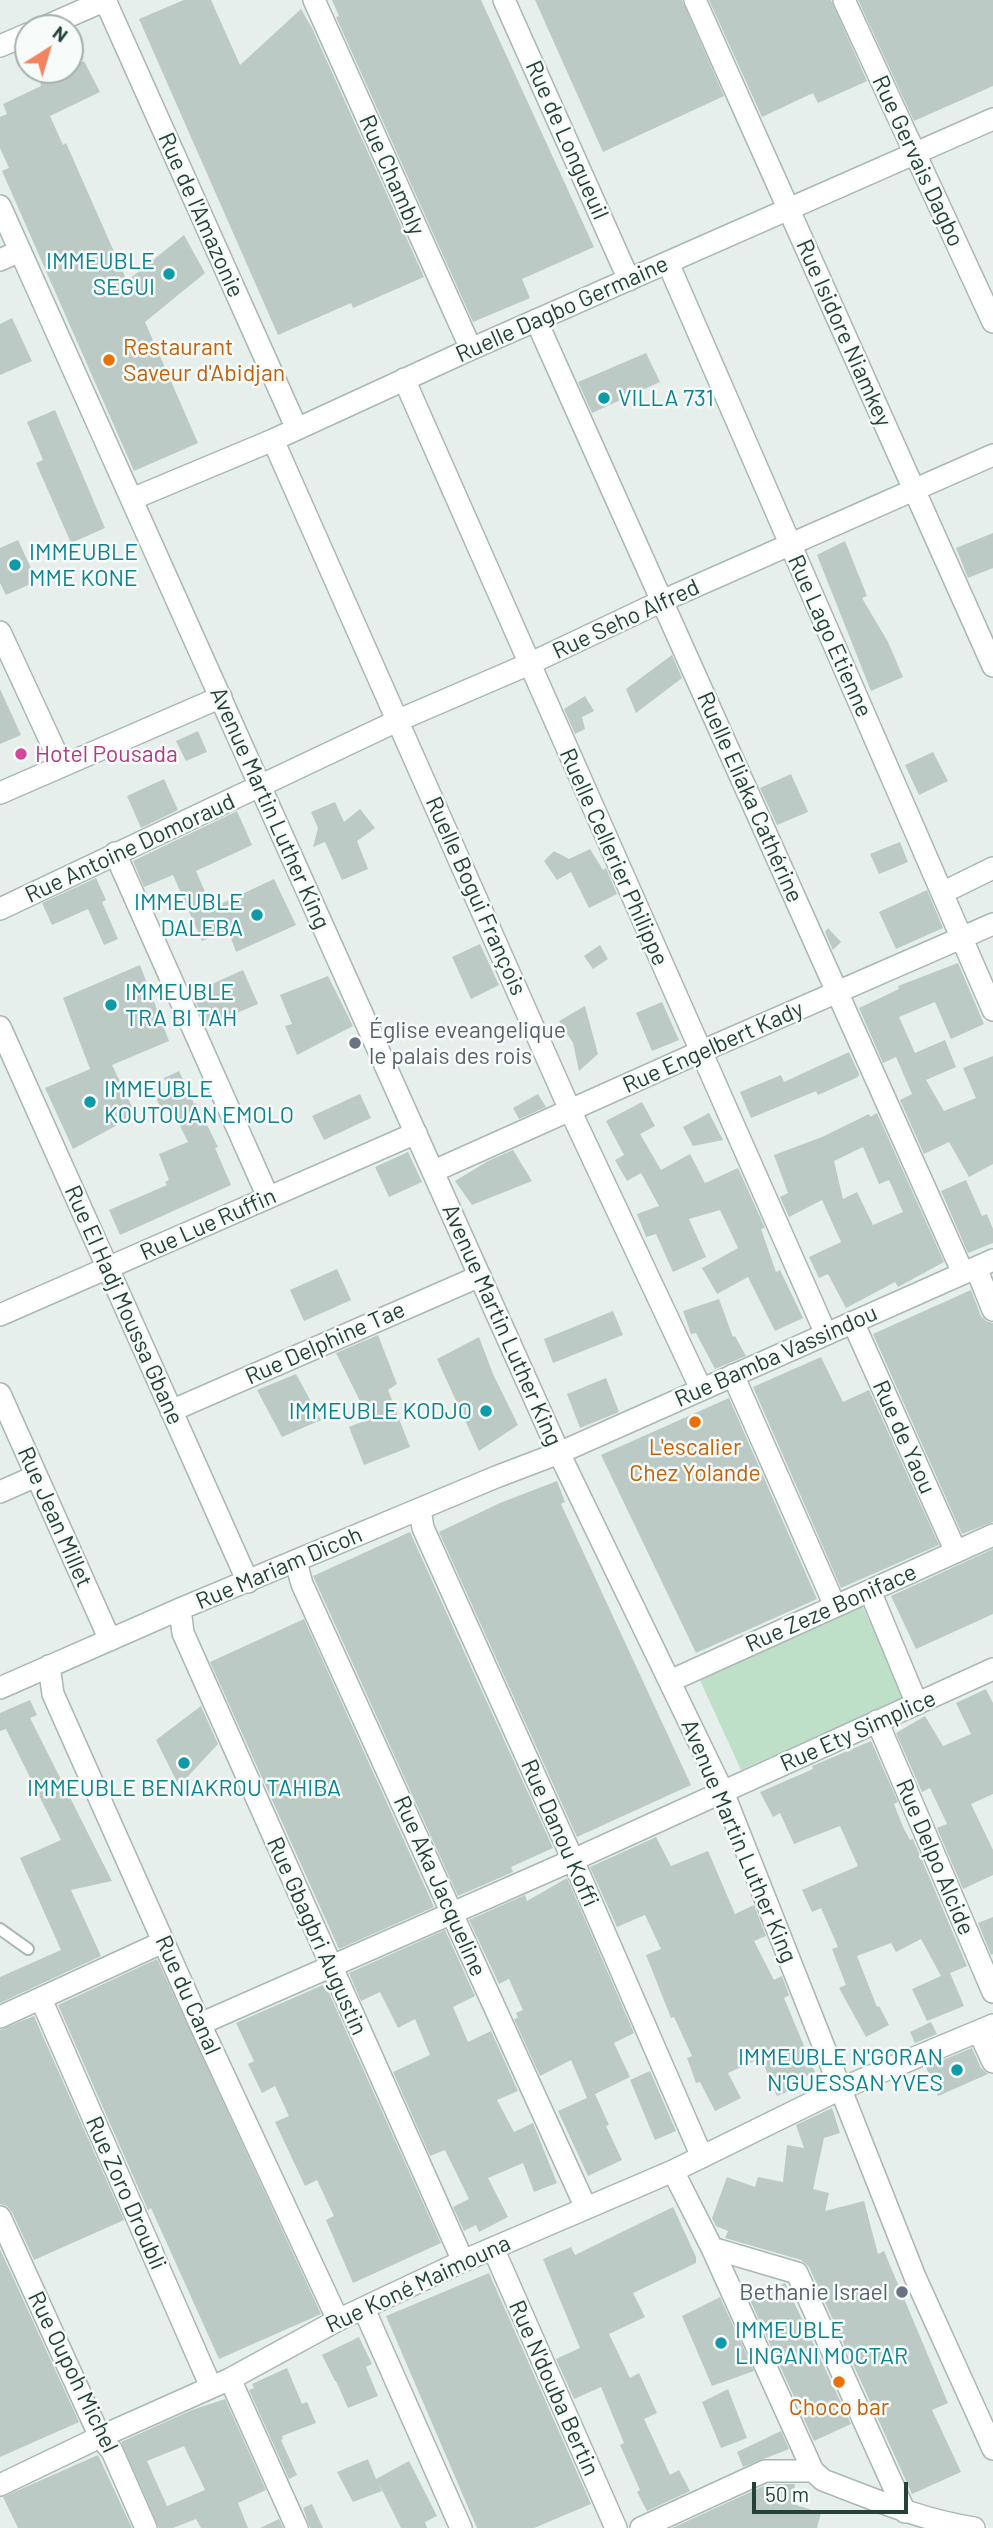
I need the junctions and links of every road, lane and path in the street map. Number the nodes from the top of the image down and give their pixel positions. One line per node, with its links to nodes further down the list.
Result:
1 (105, 0): 6 (street); 19 (street, Rue de l'Amazonie)
2 (314, 0): 17 (street, Rue Chambly)
3 (504, 0): 14 (street, Rue de Longueuil)
4 (695, 0): 10 (street, Rue Isidore Niamkey)
5 (844, 0): 8 (street, Rue Gervais Dagbo)
6 (74, 14)
7 (993, 119): 8 (street, Ruelle Dagbo Germaine)
8 (914, 154): 10 (street, Ruelle Dagbo Germaine); 16 (street, Rue Gervais Dagbo)
9 (0, 206): 11 (street, Avenue Martin Luther King)
10 (789, 209): 13 (street, Ruelle Dagbo Germaine); 22 (street, Rue Isidore Niamkey)
11 (20, 251): 12 (street); 23 (street, Avenue Martin Luther King)
12 (0, 260)
13 (668, 262): 14 (street, Ruelle Dagbo Germaine); 24 (street, Rue Lago Etienne)
14 (629, 279): 15 (street, Ruelle Dagbo Germaine)
15 (536, 320): 17 (street, Ruelle Dagbo Germaine); 25 (street, Ruelle Eliaka Cathérine)
16 (993, 322)
17 (471, 349): 18 (street, Ruelle Dagbo Germaine)
18 (404, 379): 19 (street, Ruelle Dagbo Germaine); 27 (street, Ruelle Cellerier Philippe)
19 (298, 429): 20 (street, Ruelle Dagbo Germaine)
20 (273, 440): 23 (street, Ruelle Dagbo Germaine); 30 (street, Ruelle Bogui François)
21 (993, 455): 22 (street, Rue Seho Alfred)
22 (914, 490): 24 (street, Rue Seho Alfred); 28 (street, Rue Isidore Niamkey)
23 (132, 499): 29 (street, Avenue Martin Luther King)
24 (790, 545): 25 (street, Rue Seho Alfred); 36 (street, Rue Lago Etienne)
25 (662, 601): 27 (street, Rue Seho Alfred); 40 (street, Ruelle Eliaka Cathérine)
26 (0, 632): 31 (street)
27 (529, 664): 30 (street, Rue Seho Alfred); 43 (street, Ruelle Cellerier Philippe)
28 (993, 666)
29 (220, 697): 31 (street); 32 (street, Avenue Martin Luther King)
30 (399, 720): 32 (street, Rue Seho Alfred); 44 (street, Ruelle Bogui François)
31 (62, 766): 33 (street)
32 (261, 787): 34 (street, Rue Antoine Domoraud); 45 (street, Avenue Martin Luther King)
33 (0, 793)
34 (115, 853): 37 (street, Rue Antoine Domoraud); 47 (street)
35 (993, 868): 36 (street)
36 (942, 893): 39 (street, Rue Lago Etienne)
37 (0, 909)
38 (993, 924): 39 (street, Rue Engelbert Kady)
39 (962, 938): 40 (street, Rue Engelbert Kady); 41 (street, Rue Lago Etienne)
40 (837, 992): 43 (street, Rue Engelbert Kady); 48 (street, Ruelle Eliaka Cathérine)
41 (993, 1010)
42 (0, 1027): 49 (street, Rue El Hadj Moussa Gbane)
43 (700, 1052): 44 (street, Rue Engelbert Kady); 54 (street, Ruelle Cellerier Philippe)
44 (570, 1110): 46 (street, Rue Engelbert Kady); 56 (street, Ruelle Bogui François)
45 (416, 1133): 46 (street, Avenue Martin Luther King); 47 (street, Rue Lue Ruffin)
46 (434, 1171): 50 (street, Avenue Martin Luther King)
47 (268, 1197): 49 (street, Rue Lue Ruffin)
48 (977, 1267): 51 (street, Ruelle Eliaka Cathérine); 53 (street, Rue Bamba Vassindou)
49 (107, 1268): 52 (street, Rue Lue Ruffin); 58 (street, Rue El Hadj Moussa Gbane)
50 (480, 1276): 58 (street, Rue Delphine Tae); 59 (street, Avenue Martin Luther King)
51 (993, 1310)
52 (0, 1315)
53 (853, 1322): 54 (street, Rue Bamba Vassindou); 64 (street, Rue de Yaou)
54 (826, 1334): 55 (street, Rue Bamba Vassindou)
55 (733, 1375): 56 (street, Rue Bamba Vassindou); 68 (street)
56 (701, 1390): 59 (street, Rue Bamba Vassindou)
57 (0, 1394): 60 (street, Rue Jean Millet)
58 (171, 1411): 66 (street, Rue El Hadj Moussa Gbane)
59 (559, 1453): 62 (street, Rue Mariam Dicoh); 73 (street, Avenue Martin Luther King)
60 (36, 1476): 61 (street); 70 (street, Rue Jean Millet)
61 (0, 1492)
62 (420, 1509): 65 (street, Rue Mariam Dicoh); 78 (street, Rue Danou Koffi)
63 (993, 1535): 64 (street, Rue Zeze Boniface)
64 (956, 1552): 67 (street, Rue Zeze Boniface)
65 (296, 1562): 66 (street, Rue Mariam Dicoh); 79 (street, Rue Aka Jacqueline)
66 (248, 1581): 69 (street, Rue Mariam Dicoh)
67 (870, 1591): 68 (street, Rue Zeze Boniface); 75 (street)
68 (835, 1606): 73 (street, Rue Zeze Boniface)
69 (180, 1609): 70 (street, Rue Mariam Dicoh); 83 (street, Rue Gbagbri Augustin)
70 (110, 1640): 71 (street, Rue Mariam Dicoh)
71 (49, 1666): 74 (street, Rue Mariam Dicoh); 81 (street, Rue du Canal)
72 (993, 1669): 75 (street, Rue Ety Simplice)
73 (670, 1681): 77 (street, Avenue Martin Luther King)
74 (0, 1688)
75 (917, 1704): 76 (street, Rue Ety Simplice)
76 (877, 1721): 77 (street, Rue Ety Simplice); 84 (street, Rue Delpo Alcide)
77 (723, 1792): 78 (street, Rue Ety Simplice); 90 (street, Avenue Martin Luther King)
78 (573, 1860): 79 (street, Rue Ety Simplice); 91 (street, Rue Danou Koffi)
79 (452, 1913): 83 (street, Rue Ety Simplice); 93 (street, Rue Aka Jacqueline)
80 (0, 1929): 82 (lane)
81 (163, 1942): 85 (street); 87 (street, Rue du Canal)
82 (28, 1949)
83 (330, 1967): 87 (street, Rue Ety Simplice); 97 (street, Rue Gbagbri Augustin)
84 (993, 1992)
85 (41, 1999): 86 (street); 100 (street, Rue Zoro Droubli)
86 (0, 2017)
87 (200, 2024): 99 (street, Rue du Canal)
88 (986, 2029): 89 (street); 90 (street, Rue Koné Maimouna)
89 (993, 2062)
90 (840, 2089): 91 (street, Rue Koné Maimouna); 102 (street, Avenue Martin Luther King)
91 (702, 2157): 92 (street, Rue Koné Maimouna)
92 (673, 2171): 93 (street, Rue Koné Maimouna); 96 (street)
93 (586, 2208): 95 (street, Rue Koné Maimouna)
94 (0, 2217): 101 (street, Rue Oupoh Michel)
95 (493, 2248): 97 (street, Rue Koné Maimouna); 109 (street, Rue N'douba Bertin)
96 (712, 2248): 103 (street); 105 (street)
97 (463, 2261): 98 (street, Rue Koné Maimouna)
98 (364, 2309): 99 (street, Rue Koné Maimouna); 108 (street)
99 (338, 2320): 100 (street, Rue Koné Maimouna)
100 (221, 2383): 101 (street, Rue Koné Maimouna); 107 (street, Rue Zoro Droubli)
101 (100, 2437): 104 (street, Rue Koné Maimouna); 106 (street, Rue Oupoh Michel)
102 (993, 2449)
103 (813, 2471): 105 (street); 110 (street)
104 (0, 2485)
105 (905, 2512): 111 (street)
106 (146, 2528)
107 (297, 2528)
108 (461, 2528)
109 (616, 2528)
110 (640, 2528)
111 (974, 2528)

